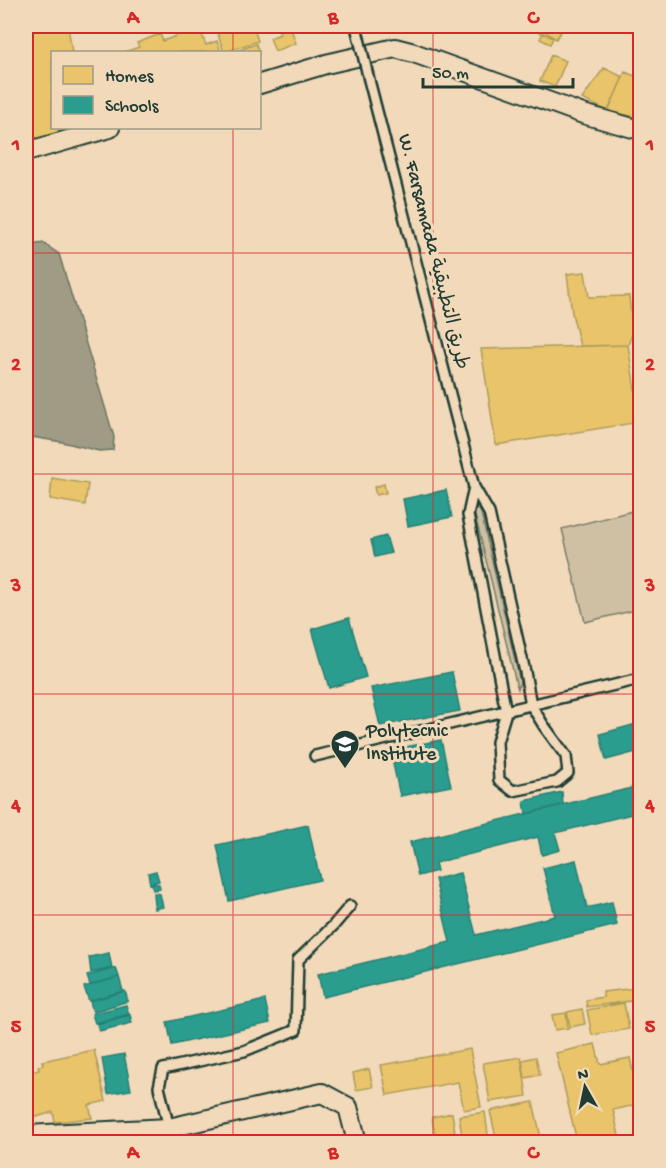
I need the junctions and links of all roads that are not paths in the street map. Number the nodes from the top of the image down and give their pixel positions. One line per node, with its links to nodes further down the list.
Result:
1 (356, 26): 6 (lane, W. Farsamada طريق التطبيقية, bridge)
2 (261, 84): 4 (street)
3 (106, 129): 5 (street)
4 (640, 130)
5 (26, 152)
6 (474, 487): 8 (lane, W. Farsamada طريق التطبيقية); 9 (lane, W. Farsamada طريق التطبيقية)
7 (640, 679): 8 (lane)
8 (531, 705): 9 (lane); 9 (lane, W. Farsamada طريق التطبيقية)
9 (506, 712): 10 (lane)
10 (315, 756)
11 (350, 906): 12 (lane)
12 (169, 1128): 13 (street); 14 (street)
13 (37, 1138)
14 (357, 1143)

